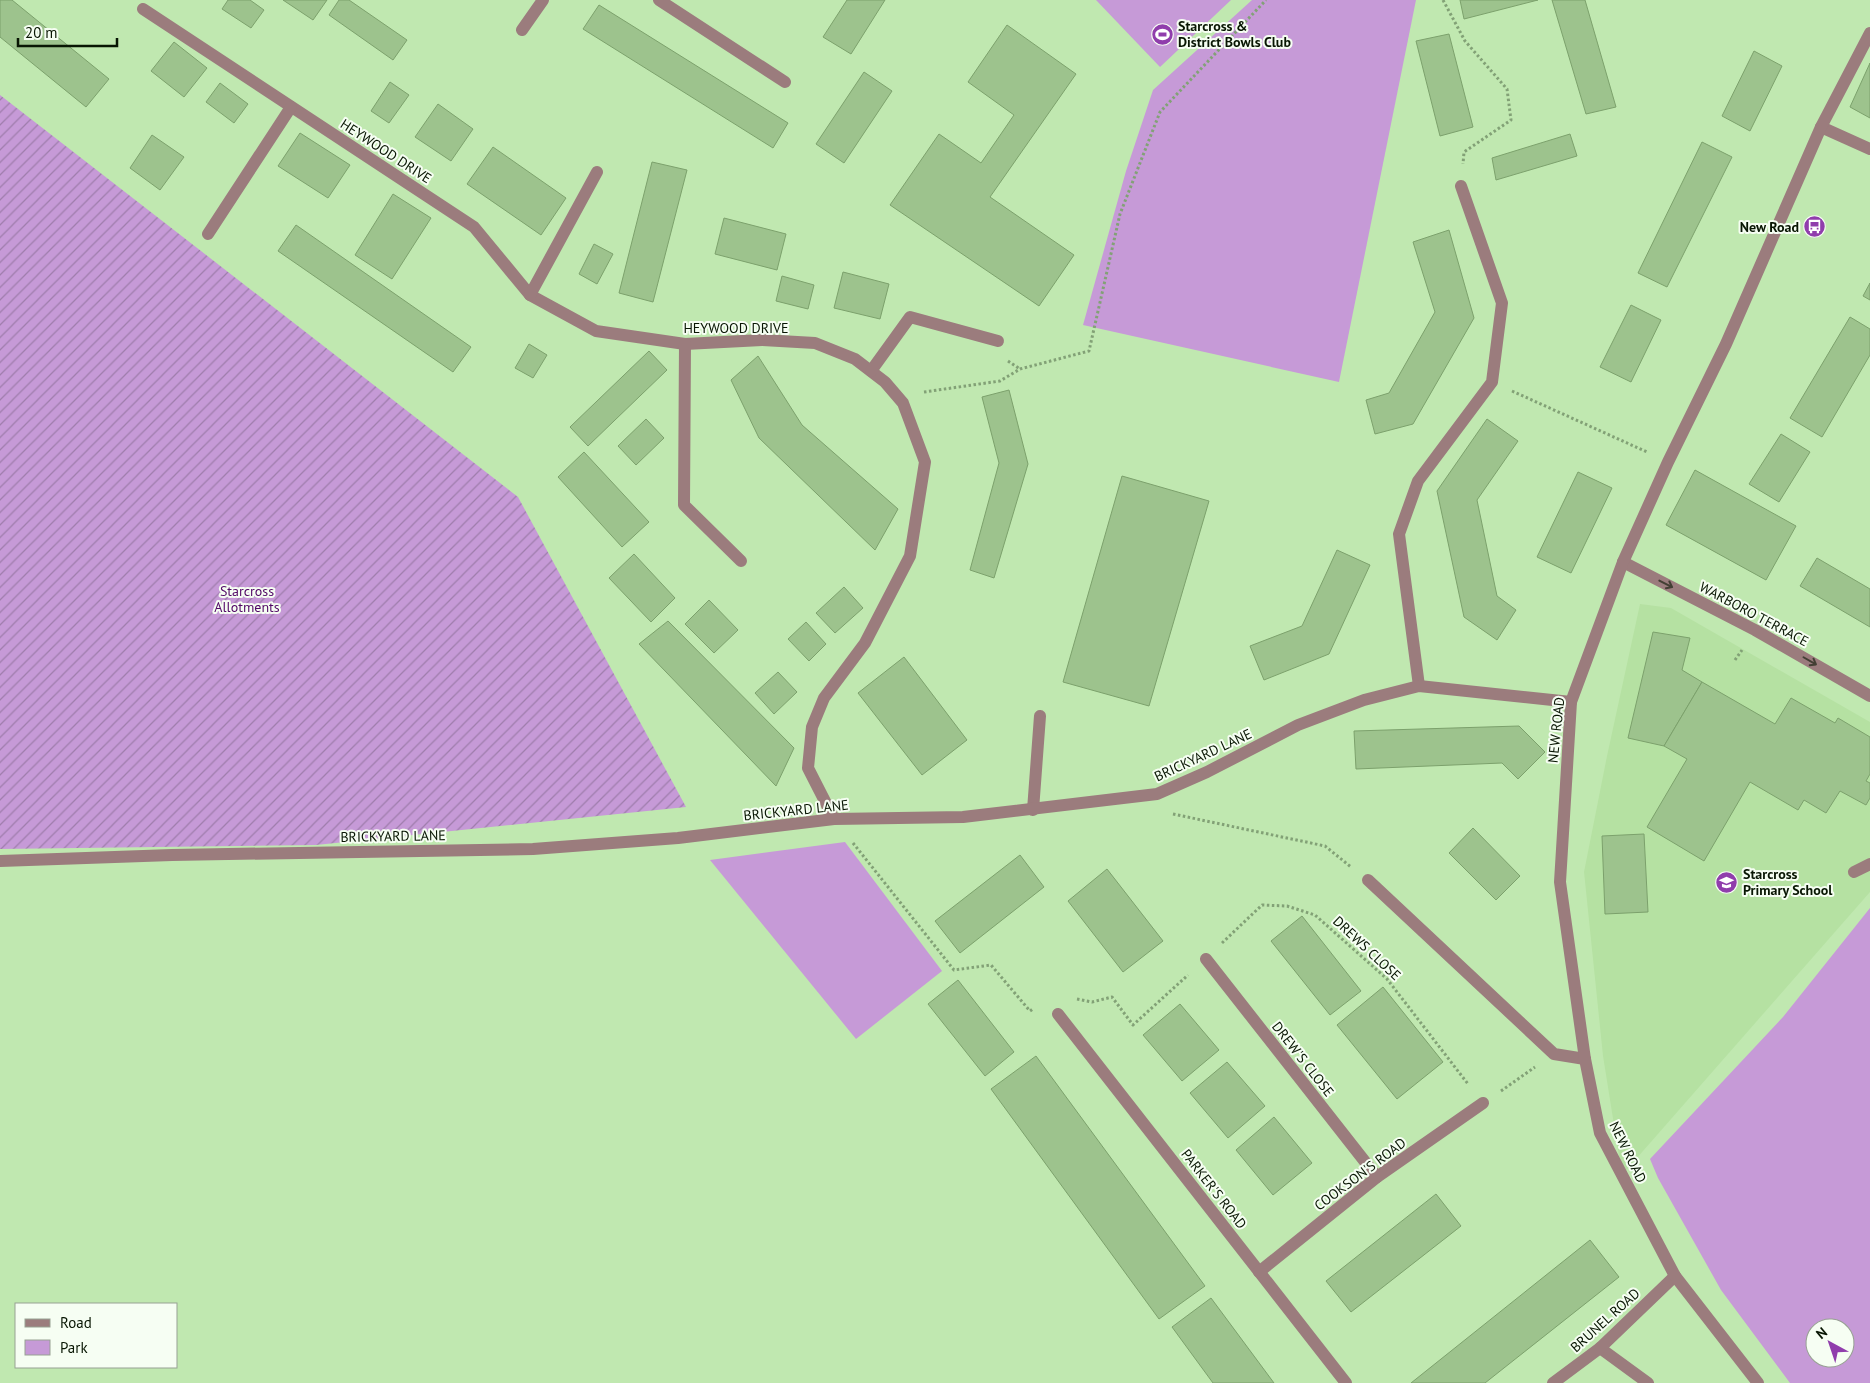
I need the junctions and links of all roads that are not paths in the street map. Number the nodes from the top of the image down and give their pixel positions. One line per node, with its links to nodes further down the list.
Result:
1 (544, 0): 4 (street)
2 (659, 0): 6 (street)
3 (143, 8): 7 (street, HEYWOOD DRIVE)
4 (522, 30)
5 (1870, 33): 8 (street, NEW ROAD)
6 (785, 82)
7 (291, 107): 12 (street); 13 (street, HEYWOOD DRIVE)
8 (1821, 127): 9 (street); 18 (street, NEW ROAD)
9 (1870, 149)
10 (597, 172): 13 (street)
11 (1461, 186): 19 (street)
12 (208, 234)
13 (530, 294): 15 (street, HEYWOOD DRIVE)
14 (998, 341): 16 (street)
15 (685, 344): 16 (street, HEYWOOD DRIVE); 17 (street)
16 (871, 371): 24 (street, HEYWOOD DRIVE)
17 (741, 561)
18 (1623, 562): 20 (street, WARBORO TERRACE, one-way to 20); 21 (street, NEW ROAD)
19 (1419, 686): 21 (street, BRICKYARD LANE); 23 (street, BRICKYARD LANE)
20 (1870, 696)
21 (1571, 702): 31 (street, NEW ROAD)
22 (1040, 716): 23 (street)
23 (1033, 810): 24 (street, BRICKYARD LANE)
24 (834, 819): 25 (street, BRICKYARD LANE)
25 (0, 861)
26 (1870, 864): 27 (street)
27 (1854, 872)
28 (1368, 880): 31 (street)
29 (1206, 959): 33 (street, DREW'S CLOSE)
30 (1058, 1014): 34 (street, PARKER'S ROAD)
31 (1585, 1059): 35 (street, NEW ROAD)
32 (1483, 1104): 33 (street, COOKSON'S ROAD)
33 (1377, 1177): 34 (street, COOKSON'S ROAD)
34 (1260, 1272): 37 (street, PARKER'S ROAD)
35 (1674, 1276): 36 (street, BRUNEL ROAD); 40 (street, NEW ROAD)
36 (1600, 1348): 38 (street, BRUNEL ROAD); 39 (street)
37 (1346, 1383)
38 (1553, 1383)
39 (1648, 1383)
40 (1758, 1383)

